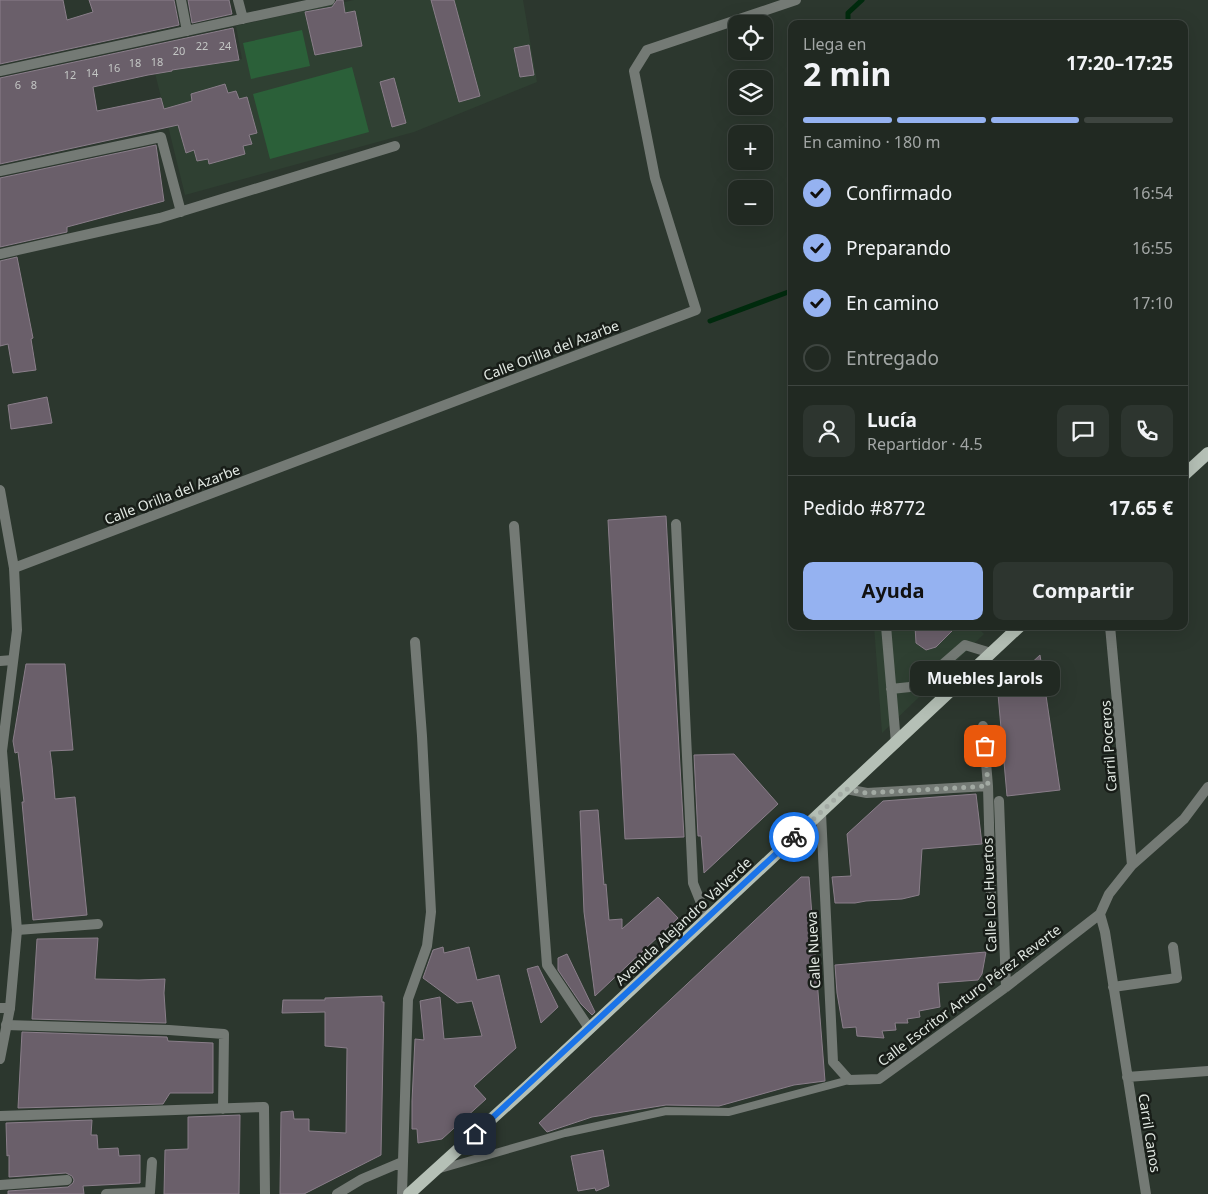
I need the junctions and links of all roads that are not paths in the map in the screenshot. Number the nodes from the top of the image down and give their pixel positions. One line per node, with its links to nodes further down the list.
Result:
1 (181, 0): 6 (street)
2 (238, 0): 5 (street)
3 (330, 0): 5 (street)
4 (796, 0): 18 (street, Calle Orilla del Azarbe)
5 (243, 18): 6 (street)
6 (187, 30): 7 (street)
7 (0, 71)
8 (395, 146): 10 (street)
9 (0, 171): 10 (street)
10 (181, 212): 11 (street)
11 (0, 254)
12 (1208, 452): 13 (main road)
13 (1188, 471)
14 (0, 490): 15 (street)
15 (1, 501): 18 (street)
16 (676, 524): 37 (street)
17 (514, 526): 45 (street)
18 (14, 568): 24 (street)
19 (886, 630): 26 (street)
20 (1016, 630): 23 (main road, Avenida Alejandro Valverde)
21 (1110, 630): 34 (street, Carril Poceros)
22 (415, 642): 53 (street)
23 (991, 653): 26 (street); 28 (main road, Avenida Alejandro Valverde)
24 (13, 660): 25 (street); 39 (street)
25 (0, 661)
26 (891, 689): 28 (street)
27 (983, 726): 29 (street, Calle Los Huertos)
28 (896, 743): 31 (main road, Avenida Alejandro Valverde)
29 (988, 786): 31 (street); 35 (street, Calle Los Huertos)
30 (1208, 787): 34 (street)
31 (846, 789): 33 (main road, Avenida Alejandro Valverde)
32 (999, 801): 41 (street, Calle Los Huertos)
33 (821, 812): 37 (main road, Avenida Alejandro Valverde); 49 (street, Calle Nueva)
34 (1132, 865): 36 (street)
35 (991, 898)
36 (1100, 914): 41 (street, Calle Escritor Arturo Pérez Reverte); 42 (street, Carril Canos)
37 (707, 918): 45 (main road, Avenida Alejandro Valverde)
38 (98, 924): 39 (street)
39 (17, 930): 43 (street)
40 (1173, 947): 42 (street)
41 (1006, 987): 49 (street, Calle Escritor Arturo Pérez Reverte)
42 (1113, 987): 48 (street, Carril Canos)
43 (5, 1008): 44 (street)
44 (6, 1025): 46 (street); 50 (street)
45 (590, 1028): 54 (main road, Avenida Alejandro Valverde)
46 (0, 1059)
47 (1208, 1071): 48 (street, Carril Canos)
48 (1127, 1077): 62 (street, Carril Canos)
49 (849, 1080): 54 (lane)
50 (223, 1108): 51 (street); 58 (street)
51 (0, 1116)
52 (152, 1162): 57 (street)
53 (402, 1162): 59 (street); 60 (street)
54 (434, 1171): 61 (main road, Avenida Alejandro Valverde)
55 (67, 1180): 56 (street)
56 (0, 1185)
57 (106, 1194)
58 (266, 1194)
59 (338, 1194)
60 (402, 1194)
61 (408, 1194)
62 (1146, 1194)

